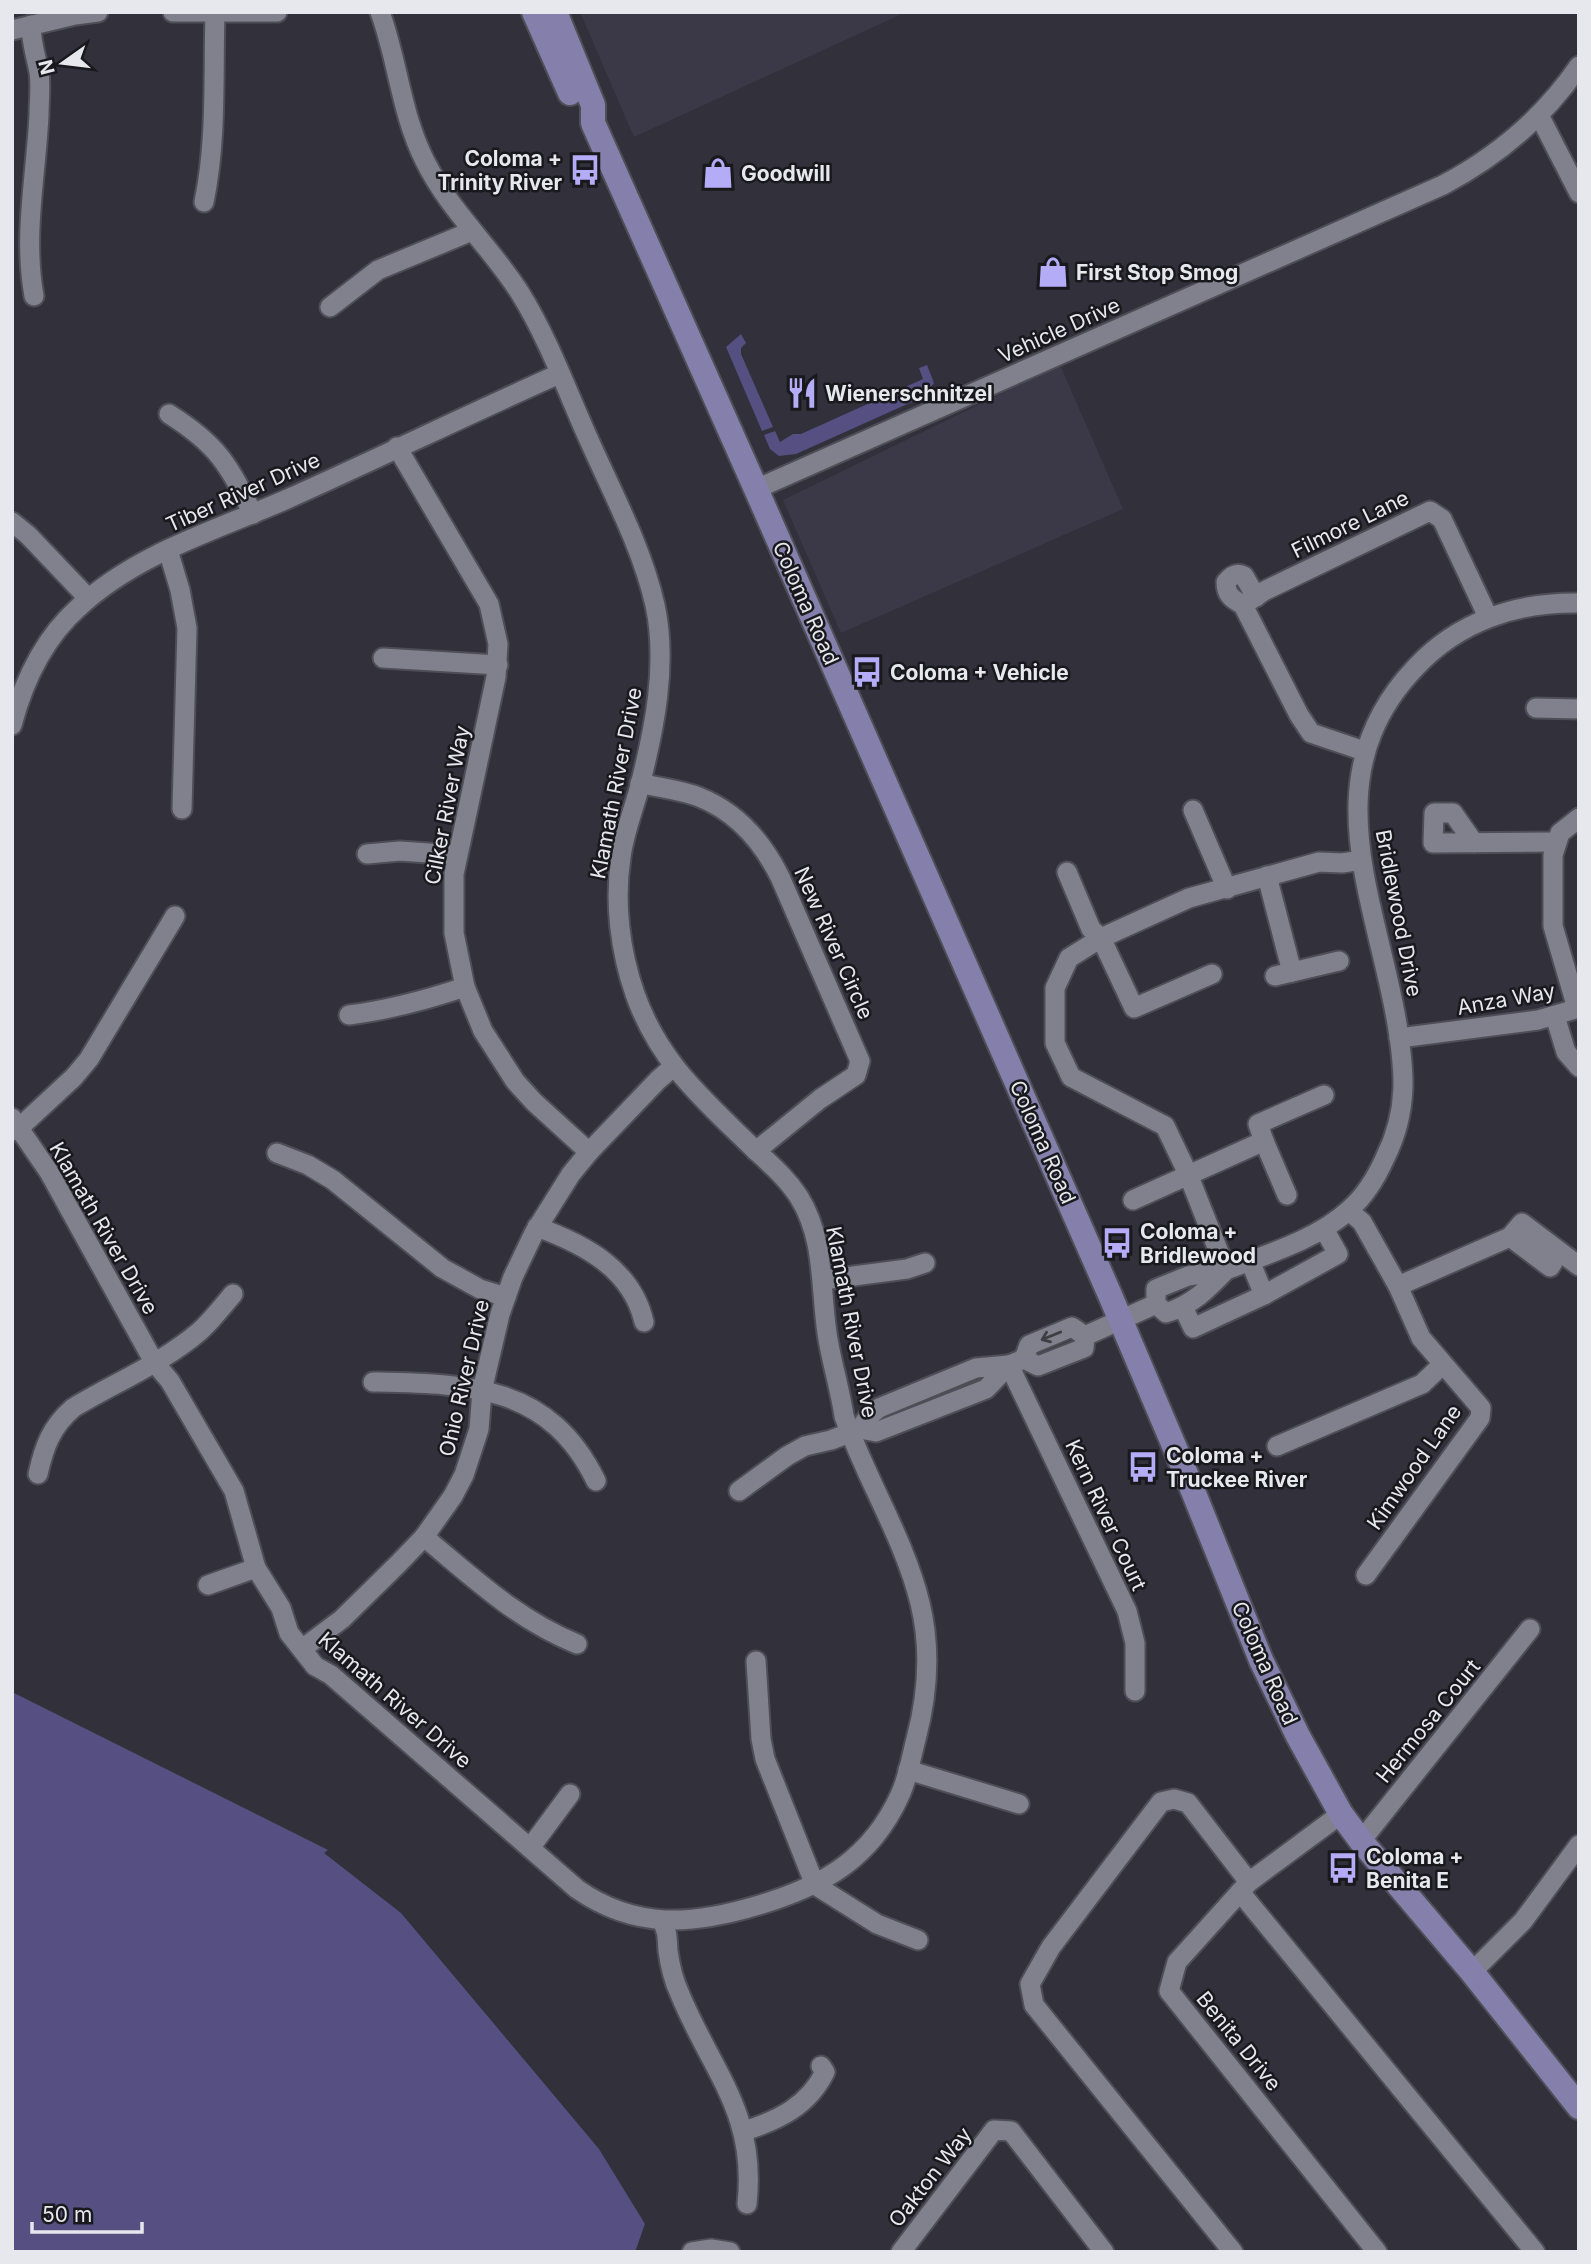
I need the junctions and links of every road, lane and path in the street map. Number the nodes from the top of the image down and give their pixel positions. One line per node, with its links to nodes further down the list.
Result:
1 (98, 12): 8 (street)
2 (173, 12): 7 (street)
3 (277, 12): 7 (street)
4 (380, 12): 14 (street, Klamath River Drive)
5 (534, 12): 11 (main road, Coloma Road)
6 (555, 12): 11 (main road, Coloma Road)
7 (215, 13): 13 (street)
8 (21, 27): 15 (street)
9 (1579, 66): 10 (street, Vehicle Drive)
10 (1539, 114): 12 (street); 20 (street, Vehicle Drive)
11 (593, 123): 20 (main road, Coloma Road)
12 (1579, 193)
13 (204, 202)
14 (472, 231): 16 (street); 17 (street, Klamath River Drive)
15 (34, 296)
16 (330, 307)
17 (559, 374): 19 (street, Tiber River Drive); 33 (street, Klamath River Drive)
18 (169, 414): 21 (street)
19 (397, 447): 21 (street, Tiber River Drive); 28 (street, Cilker River Way)
20 (756, 489): 80 (main road, Coloma Road)
21 (253, 514): 23 (street, Tiber River Drive)
22 (12, 522): 24 (street)
23 (168, 550): 24 (street, Tiber River Drive); 34 (street)
24 (88, 598): 31 (street, Tiber River Drive)
25 (1579, 603): 26 (street, Bridlewood Drive)
26 (1488, 617): 32 (street, Bridlewood Drive); 32 (street, Filmore Lane)
27 (383, 658): 28 (street)
28 (498, 665): 40 (street, Cilker River Way)
29 (1536, 708): 30 (street)
30 (1579, 709)
31 (12, 725)
32 (1364, 751): 41 (street, Bridlewood Drive)
33 (640, 783): 54 (street, Klamath River Drive); 59 (street, New River Circle)
34 (183, 809)
35 (1193, 810): 44 (street)
36 (1579, 818): 37 (street)
37 (1555, 842): 38 (street); 50 (street)
38 (1474, 843)
39 (367, 854): 40 (street)
40 (456, 855): 49 (street, Cilker River Way)
41 (1362, 860): 43 (street); 53 (street, Bridlewood Drive)
42 (1067, 872): 46 (street)
43 (1267, 876): 44 (street); 47 (street)
44 (1227, 889): 46 (street)
45 (175, 916): 57 (street)
46 (1101, 938): 48 (street); 62 (street)
47 (1339, 961)
48 (1212, 974)
49 (465, 986): 51 (street); 60 (street, Cilker River Way)
50 (1578, 1008): 52 (street, Anza Way)
51 (349, 1014)
52 (1555, 1016): 53 (street, Anza Way); 55 (street)
53 (1399, 1038): 65 (street, Bridlewood Drive)
54 (673, 1067): 59 (street, Klamath River Drive); 60 (street, Ohio River Drive)
55 (1579, 1067)
56 (1324, 1095): 58 (street)
57 (15, 1125): 81 (street, Klamath River Drive)
58 (1264, 1141): 62 (street); 63 (street)
59 (756, 1151): 72 (street, Klamath River Drive)
60 (589, 1152): 66 (street, Ohio River Drive)
61 (277, 1153): 76 (street)
62 (1188, 1174): 64 (street); 71 (street)
63 (1287, 1195)
64 (1133, 1200)
65 (1349, 1211): 67 (street, Bridlewood Drive); 73 (street, Kimwood Lane)
66 (537, 1227): 76 (street, Ohio River Drive); 79 (street)
67 (1324, 1229): 68 (street, Bridlewood Drive); 75 (street)
68 (1250, 1261): 71 (street, Bridlewood Drive); 75 (street)
69 (925, 1263): 72 (street)
70 (1579, 1266): 73 (street)
71 (1226, 1270): 77 (street, Bridlewood Drive); 78 (street, Bridlewood Drive)
72 (823, 1280): 86 (street, Klamath River Drive)
73 (1398, 1286): 83 (street, Kimwood Lane)
74 (233, 1294): 81 (street)
75 (1264, 1296): 78 (street)
76 (506, 1297): 85 (street, Ohio River Drive)
77 (1156, 1304): 78 (street); 80 (street, Bridlewood Drive)
78 (1184, 1307)
79 (644, 1322)
80 (1121, 1322): 82 (street, Bridlewood Drive); 103 (main road, Coloma Road)
81 (154, 1362): 88 (street); 92 (street, Klamath River Drive)
82 (1017, 1362): 86 (street); 99 (street, Kern River Court)
83 (1443, 1364): 87 (street); 93 (street, Kimwood Lane)
84 (373, 1382): 85 (street)
85 (482, 1391): 89 (street); 91 (street, Ohio River Drive)
86 (855, 1430): 90 (street); 100 (street, Klamath River Drive)
87 (1277, 1446)
88 (38, 1474)
89 (596, 1481)
90 (739, 1491)
91 (424, 1537): 96 (street); 97 (street, Ohio River Drive)
92 (256, 1568): 94 (street); 97 (street, Klamath River Drive)
93 (1366, 1576)
94 (208, 1585)
95 (1530, 1629): 104 (street, Hermosa Court)
96 (577, 1644)
97 (302, 1649): 106 (street, Klamath River Drive)
98 (756, 1661): 107 (street)
99 (1135, 1691)
100 (908, 1770): 102 (street); 107 (street, Klamath River Drive)
101 (570, 1794): 106 (street)
102 (1020, 1804)
103 (1341, 1814): 104 (main road, Coloma Road); 108 (street, Benita Drive)
104 (1361, 1841): 111 (main road, Coloma Road)
105 (1579, 1845): 111 (street)
106 (530, 1848): 109 (street, Klamath River Drive)
107 (815, 1885): 109 (street, Klamath River Drive); 110 (street)
108 (1245, 1887): 120 (street); 121 (street, Benita Drive); 122 (street)
109 (661, 1920): 114 (street)
110 (918, 1940)
111 (1472, 1972): 113 (main road, Coloma Road)
112 (821, 2066): 114 (street)
113 (1579, 2107)
114 (744, 2131): 115 (street)
115 (747, 2204)
116 (692, 2252): 117 (street)
117 (730, 2252)
118 (901, 2252): 119 (street, Oakton Way)
119 (1104, 2252)
120 (1233, 2252)
121 (1377, 2252)
122 (1535, 2252)

